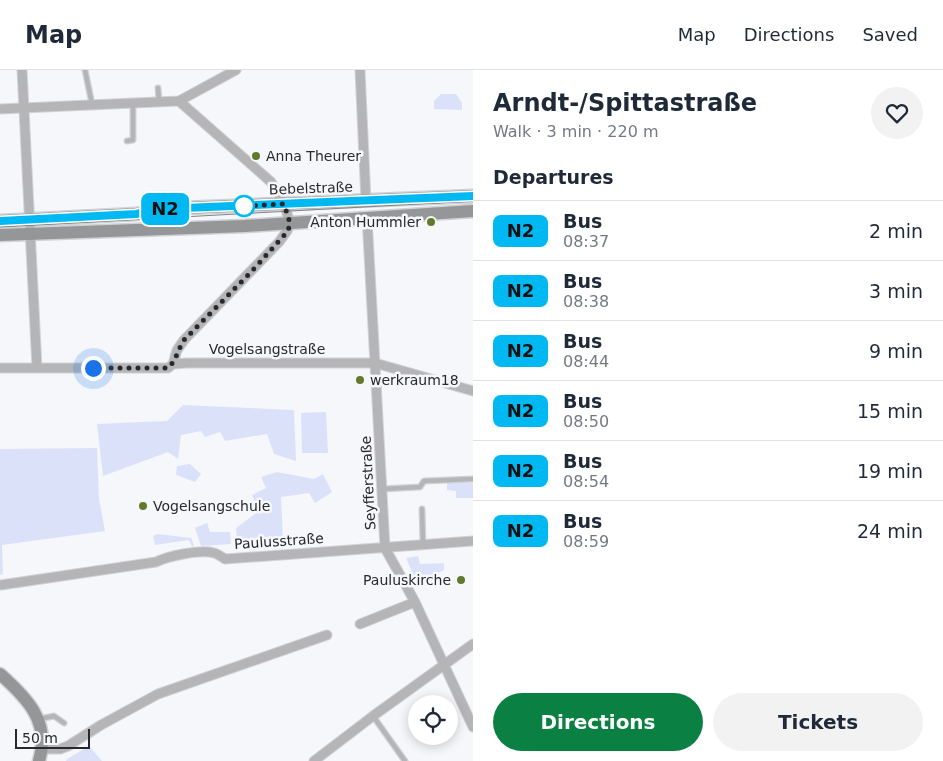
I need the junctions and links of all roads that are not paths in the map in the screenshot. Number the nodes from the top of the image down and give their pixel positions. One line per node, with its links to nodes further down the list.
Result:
1 (22, 70): 10 (street)
2 (85, 70): 9 (lane)
3 (236, 70): 6 (street)
4 (360, 70): 14 (street)
5 (158, 88): 8 (lane)
6 (179, 100): 8 (street); 15 (street)
7 (132, 102): 8 (street); 9 (street); 12 (lane)
8 (159, 102)
9 (92, 104): 10 (street)
10 (24, 107): 11 (street); 18 (street)
11 (0, 108)
12 (127, 141)
13 (473, 196): 14 (street, Bebelstraße)
14 (366, 201): 15 (street, Bebelstraße)
15 (284, 204): 18 (street, Bebelstraße); 20 (street)
16 (473, 211): 17 (street)
17 (367, 217): 20 (street); 23 (street, Seyfferstraße)
18 (29, 219): 19 (street, Bebelstraße); 21 (street)
19 (0, 221)
20 (290, 223): 21 (street); 24 (street)
21 (31, 234): 22 (street); 26 (street)
22 (0, 236)
23 (375, 363): 24 (street, Vogelsangstraße); 27 (street, Vogelsangstraße); 29 (street, Seyfferstraße)
24 (173, 364): 26 (street, Vogelsangstraße)
25 (0, 368): 26 (street, Vogelsangstraße)
26 (37, 368)
27 (473, 391)
28 (473, 479): 29 (lane)
29 (382, 489): 33 (street, Seyfferstraße)
30 (422, 509): 32 (lane)
31 (473, 541): 32 (street, Paulusstraße)
32 (423, 545): 33 (street, Paulusstraße)
33 (385, 548): 34 (street, Paulusstraße); 35 (street, Seyfferstraße)
34 (1, 585)
35 (415, 602): 36 (street); 39 (street, Seyfferstraße)
36 (360, 624)
37 (327, 635): 45 (street)
38 (473, 644): 39 (street)
39 (444, 665): 41 (street); 44 (street, Seyfferstraße)
40 (0, 674): 42 (street)
41 (373, 716): 46 (street); 47 (lane)
42 (38, 720): 43 (lane); 45 (street)
43 (64, 723)
44 (473, 727)
45 (41, 755)
46 (314, 761)
47 (405, 761)

